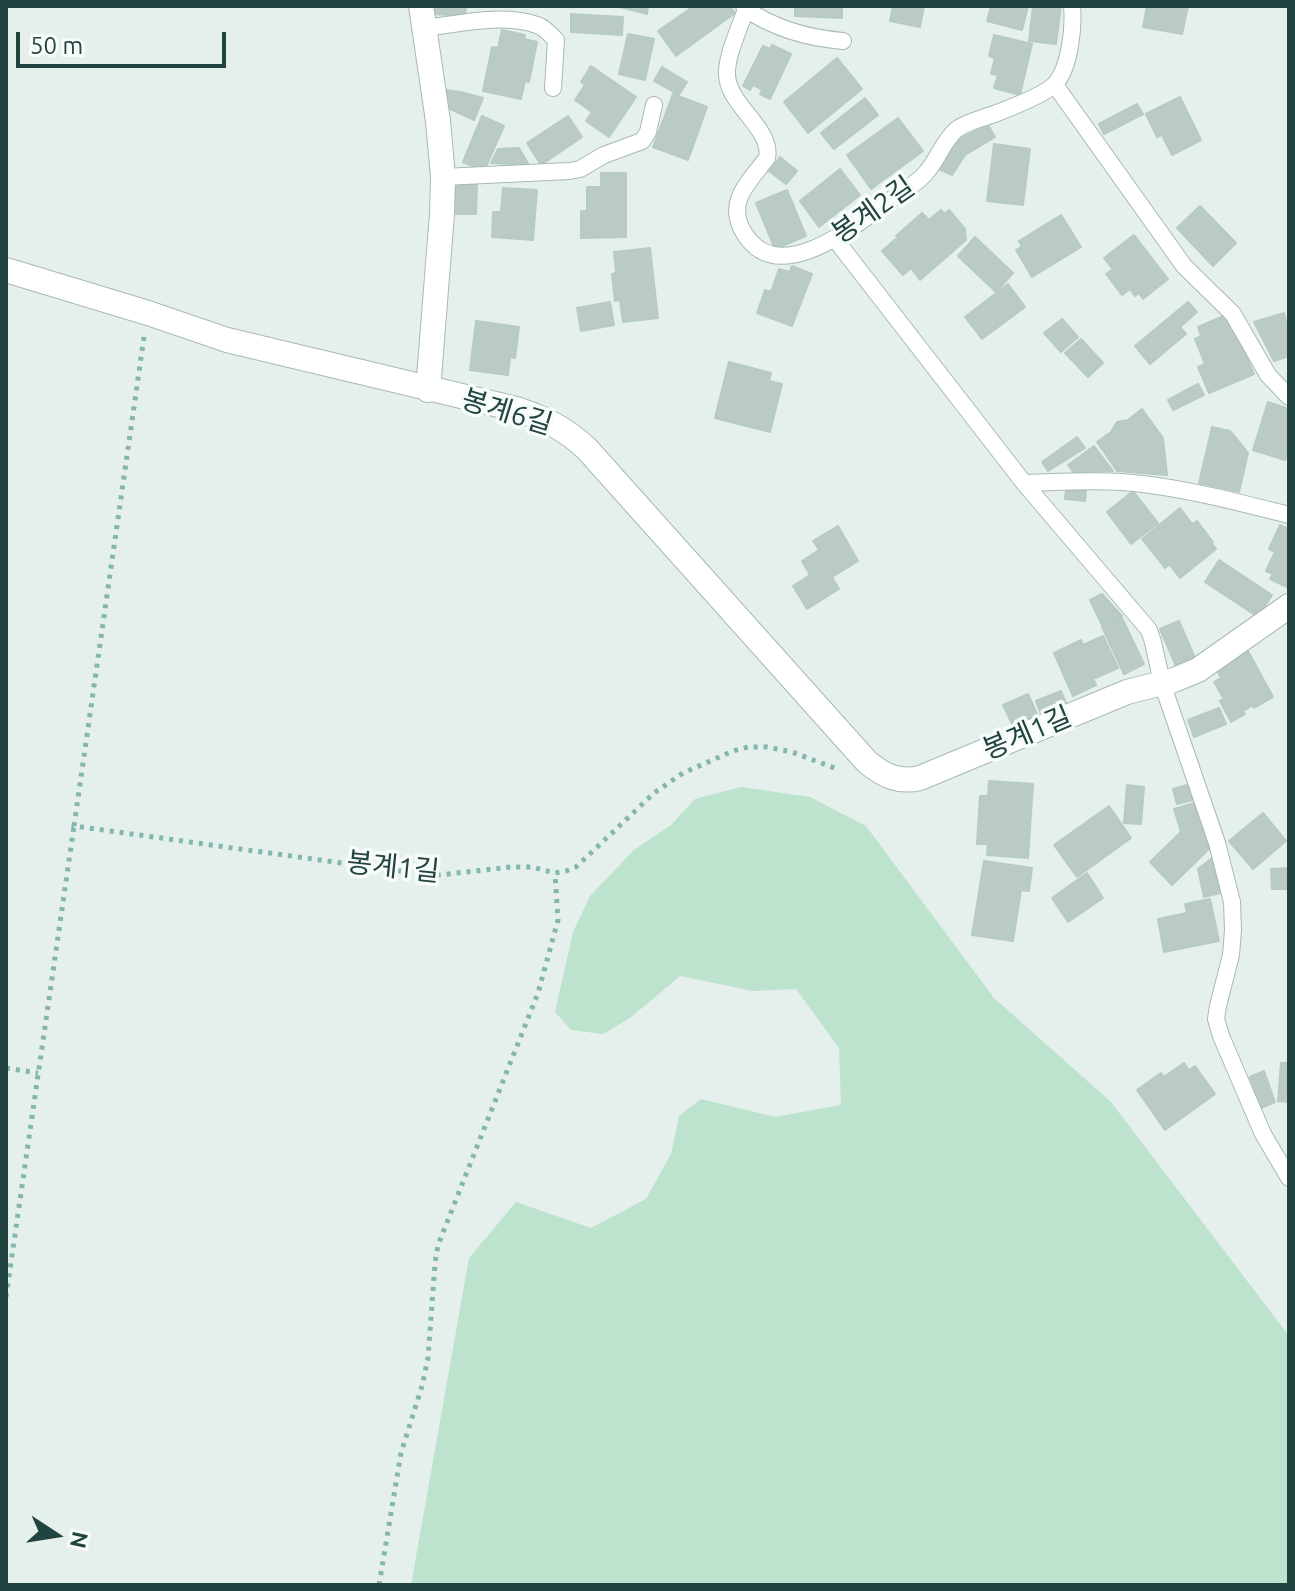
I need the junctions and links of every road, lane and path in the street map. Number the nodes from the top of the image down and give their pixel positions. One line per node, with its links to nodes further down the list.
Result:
1 (1072, 6): 5 (lane)
2 (745, 7): 4 (lane); 9 (lane, 봉계2길)
3 (422, 17): 6 (lane); 8 (street)
4 (843, 41)
5 (1055, 85): 9 (lane, 봉계2길); 13 (lane)
6 (553, 88)
7 (654, 105): 8 (lane)
8 (443, 177): 12 (street)
9 (835, 239): 14 (lane)
10 (6, 270): 11 (street, 봉계6길)
11 (148, 313): 12 (street, 봉계6길); 20 (path)
12 (428, 390): 19 (street, 봉계6길)
13 (1289, 397)
14 (1024, 483): 15 (lane); 17 (lane)
15 (1289, 515)
16 (1289, 606): 17 (street, 봉계1길)
17 (1162, 683): 19 (street, 봉계1길); 24 (lane)
18 (844, 772): 21 (path)
19 (920, 778)
20 (74, 826): 21 (path, 봉계1길); 23 (path)
21 (555, 873): 26 (path)
22 (6, 1068): 23 (path)
23 (38, 1073): 25 (path)
24 (1289, 1178)
25 (6, 1297)
26 (379, 1585)

